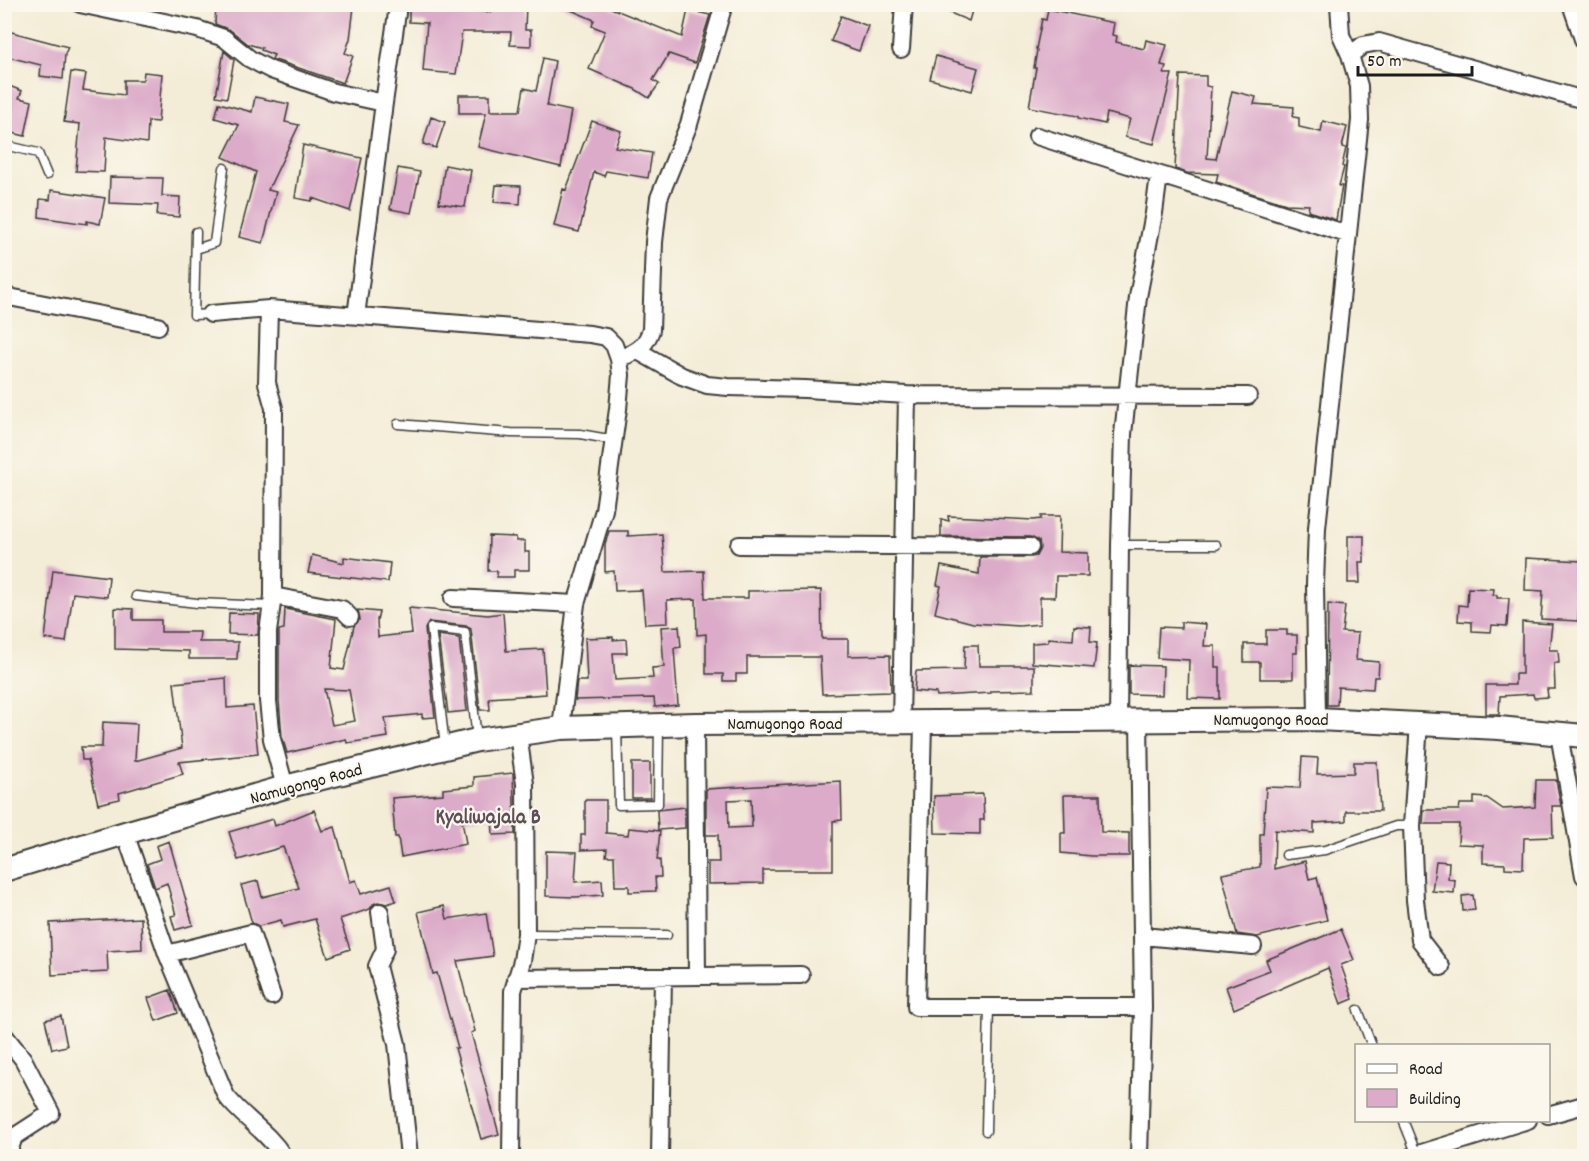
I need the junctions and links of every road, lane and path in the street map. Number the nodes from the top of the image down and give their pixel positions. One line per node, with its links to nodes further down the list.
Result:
1 (80, 4): 11 (street)
2 (396, 4): 11 (street)
3 (724, 4): 25 (street)
4 (903, 4): 8 (street)
5 (1338, 4): 9 (street)
6 (1571, 4): 7 (street)
7 (1584, 42)
8 (901, 50)
9 (1350, 55): 10 (street); 18 (street)
10 (1584, 100)
11 (384, 103): 23 (street)
12 (1037, 136): 16 (street)
13 (4, 145): 15 (lane)
14 (224, 168): 19 (lane)
15 (47, 175)
16 (1159, 175): 18 (street); 28 (street)
17 (196, 232): 19 (lane)
18 (1347, 234): 42 (street)
19 (196, 249): 22 (lane)
20 (4, 296): 24 (street)
21 (269, 309): 22 (street); 23 (street); 39 (street)
22 (211, 314)
23 (356, 316): 26 (street)
24 (158, 326)
25 (638, 351): 26 (street); 27 (street)
26 (619, 359): 31 (street)
27 (907, 395): 28 (street); 35 (street)
28 (1127, 395): 29 (street); 33 (street)
29 (1248, 396)
30 (398, 424): 31 (lane)
31 (614, 440): 40 (street)
32 (739, 545): 35 (street)
33 (1120, 545): 34 (lane); 43 (street)
34 (1216, 545)
35 (904, 547): 36 (street); 44 (street)
36 (1030, 547)
37 (136, 596): 39 (lane)
38 (453, 598): 40 (street)
39 (273, 601): 41 (street); 55 (street)
40 (576, 604): 49 (street)
41 (350, 617)
42 (1317, 719): 43 (main road, Namugongo Road); 45 (main road, Namugongo Road)
43 (1129, 720): 44 (main road, Namugongo Road); 64 (street)
44 (912, 723): 46 (main road, Namugongo Road); 73 (street)
45 (1419, 723): 51 (main road, Namugongo Road); 56 (street)
46 (696, 724): 47 (main road, Namugongo Road); 69 (street)
47 (660, 725): 48 (main road, Namugongo Road); 48 (lane)
48 (617, 726): 49 (main road, Namugongo Road)
49 (561, 728): 50 (main road, Namugongo Road)
50 (518, 734): 53 (main road, Namugongo Road); 62 (street)
51 (1559, 734): 52 (main road, Namugongo Road); 60 (street)
52 (1584, 736)
53 (477, 740): 54 (main road, Namugongo Road); 54 (lane)
54 (445, 747): 55 (main road, Namugongo Road)
55 (285, 787): 57 (main road, Namugongo Road)
56 (1412, 826): 58 (lane); 67 (street)
57 (125, 832): 59 (main road, Namugongo Road); 66 (street)
58 (1286, 855)
59 (4, 870)
60 (1584, 876)
61 (380, 912): 86 (street)
62 (526, 934): 63 (lane); 71 (street)
63 (667, 935)
64 (1142, 936): 65 (street); 74 (street)
65 (1253, 946)
66 (167, 954): 72 (street); 85 (street)
67 (1442, 967)
68 (801, 975): 69 (street)
69 (697, 976): 70 (street)
70 (663, 977): 71 (street); 88 (street)
71 (516, 978): 83 (street)
72 (272, 996)
73 (988, 1007): 74 (street); 82 (lane)
74 (1143, 1007): 89 (street)
75 (1358, 1010): 77 (lane)
76 (4, 1035): 84 (street)
77 (1371, 1044)
78 (1584, 1105): 79 (street)
79 (1550, 1114)
80 (1404, 1122): 90 (lane)
81 (1522, 1122): 90 (street)
82 (986, 1131)
83 (511, 1154): 87 (street)
84 (10, 1156)
85 (283, 1156)
86 (409, 1156)
87 (494, 1156)
88 (660, 1156)
89 (1139, 1156)
90 (1414, 1156)

